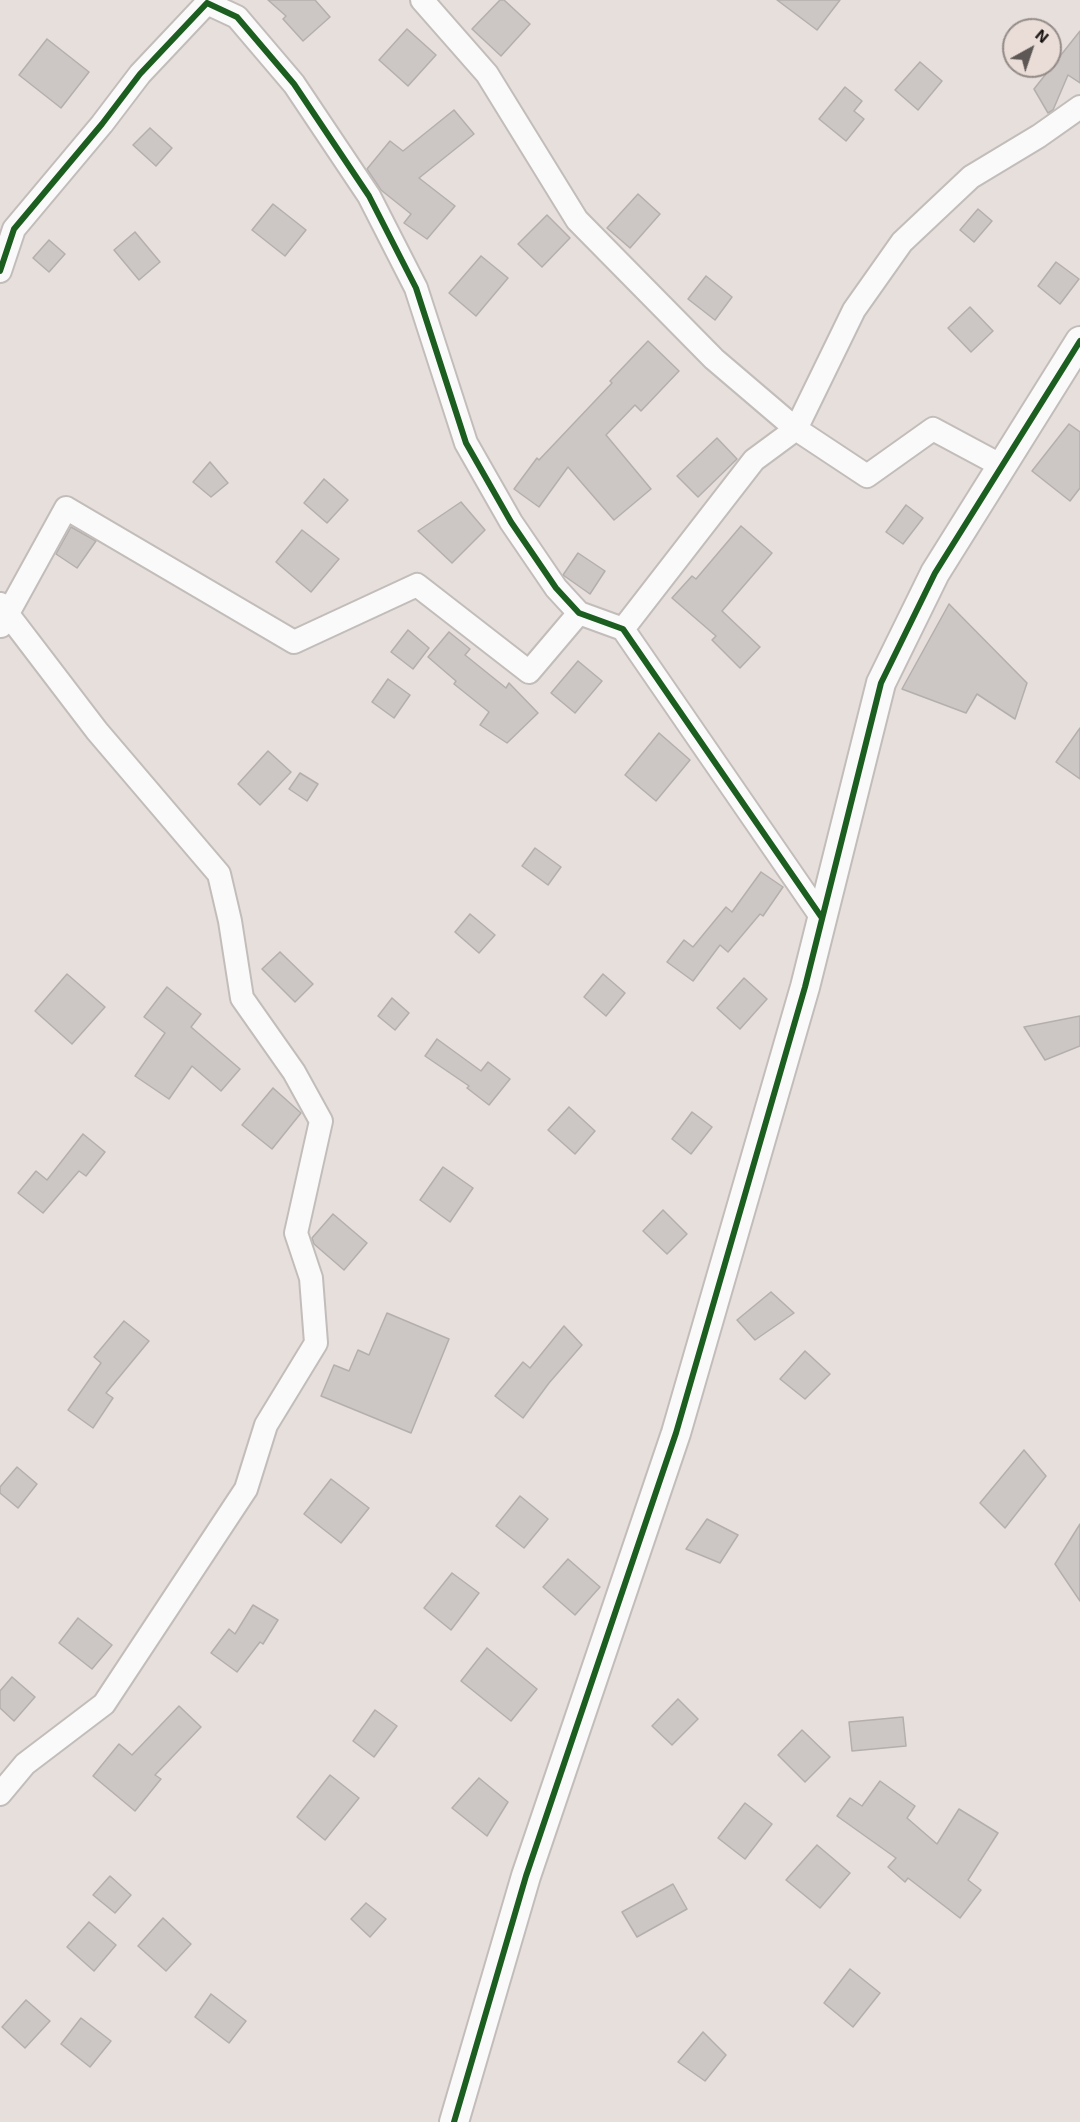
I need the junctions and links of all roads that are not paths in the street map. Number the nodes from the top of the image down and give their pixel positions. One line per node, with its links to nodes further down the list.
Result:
1 (422, 0): 5 (street)
2 (1080, 106): 5 (street)
3 (0, 271): 7 (street)
4 (1080, 341): 6 (street)
5 (796, 429): 6 (street); 9 (street)
6 (1002, 466): 10 (street)
7 (579, 613): 8 (street); 9 (street)
8 (3, 615): 11 (street)
9 (623, 629): 10 (street)
10 (822, 918): 12 (street)
11 (0, 1794)
12 (453, 2122)

